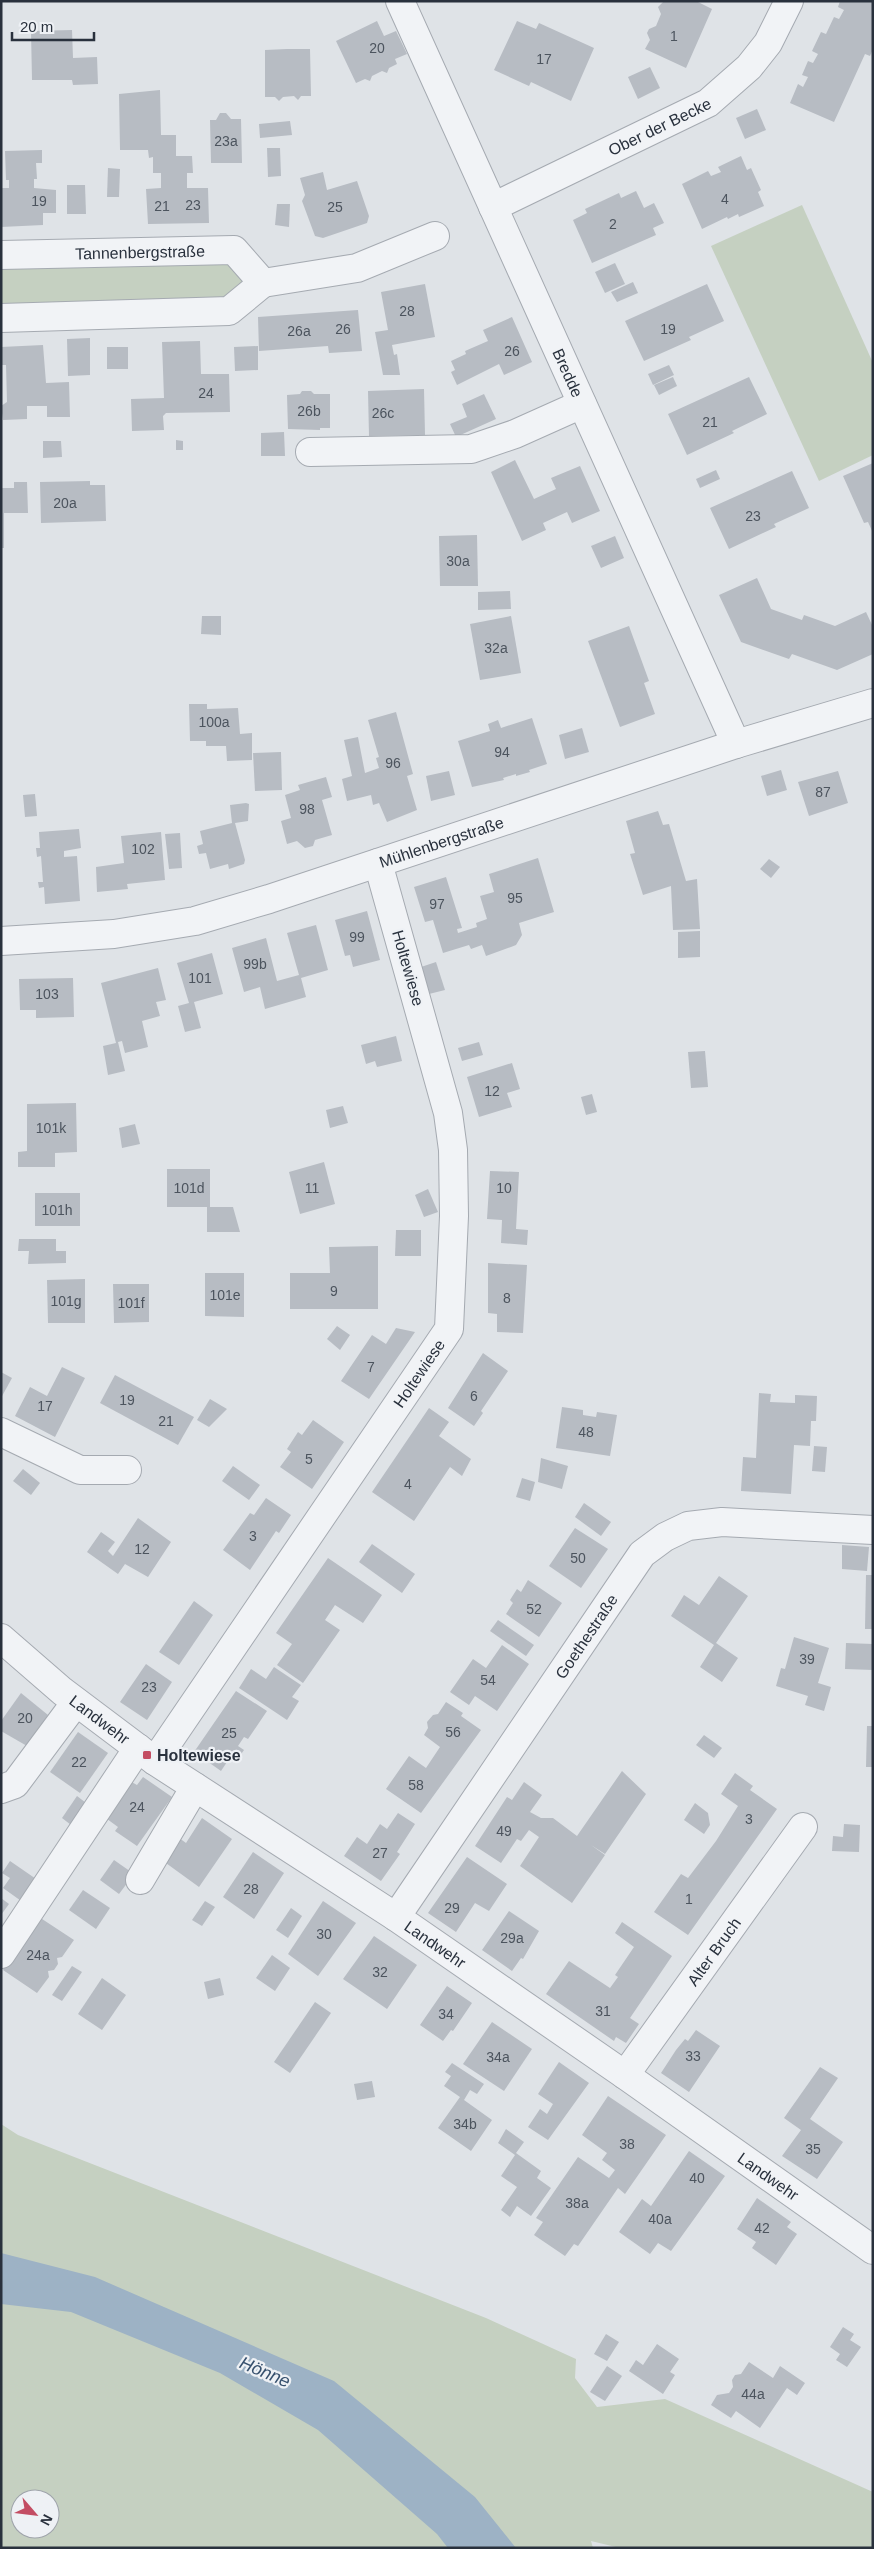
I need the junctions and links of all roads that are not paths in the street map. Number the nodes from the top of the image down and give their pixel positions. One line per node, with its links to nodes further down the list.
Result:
1 (400, 1): 3 (street, Bredde)
2 (789, 1): 3 (street, Ober der Becke)
3 (493, 207): 8 (street, Bredde)
4 (435, 236): 6 (street)
5 (1, 255): 6 (street, Tannenbergstraße)
6 (264, 283): 7 (street)
7 (1, 318)
8 (582, 404): 9 (street); 11 (street, Bredde)
9 (310, 452)
10 (873, 703): 11 (street, Mühlenbergstraße)
11 (736, 744): 12 (street, Mühlenbergstraße)
12 (378, 863): 13 (street, Mühlenbergstraße); 19 (street, Holtewiese)
13 (1, 941)
14 (1, 1432): 15 (street)
15 (126, 1470)
16 (873, 1530): 24 (street, Goethestraße)
17 (1, 1638): 18 (street, Landwehr)
18 (76, 1702): 19 (street, Landwehr); 21 (street)
19 (146, 1755): 20 (street, Landwehr); 25 (street, Holtewiese)
20 (195, 1787): 23 (street); 24 (street, Landwehr)
21 (3, 1791)
22 (803, 1827): 26 (street, Alter Bruch)
23 (140, 1880)
24 (396, 1917): 26 (street, Landwehr)
25 (1, 1954)
26 (626, 2075): 27 (street, Landwehr)
27 (873, 2250)

